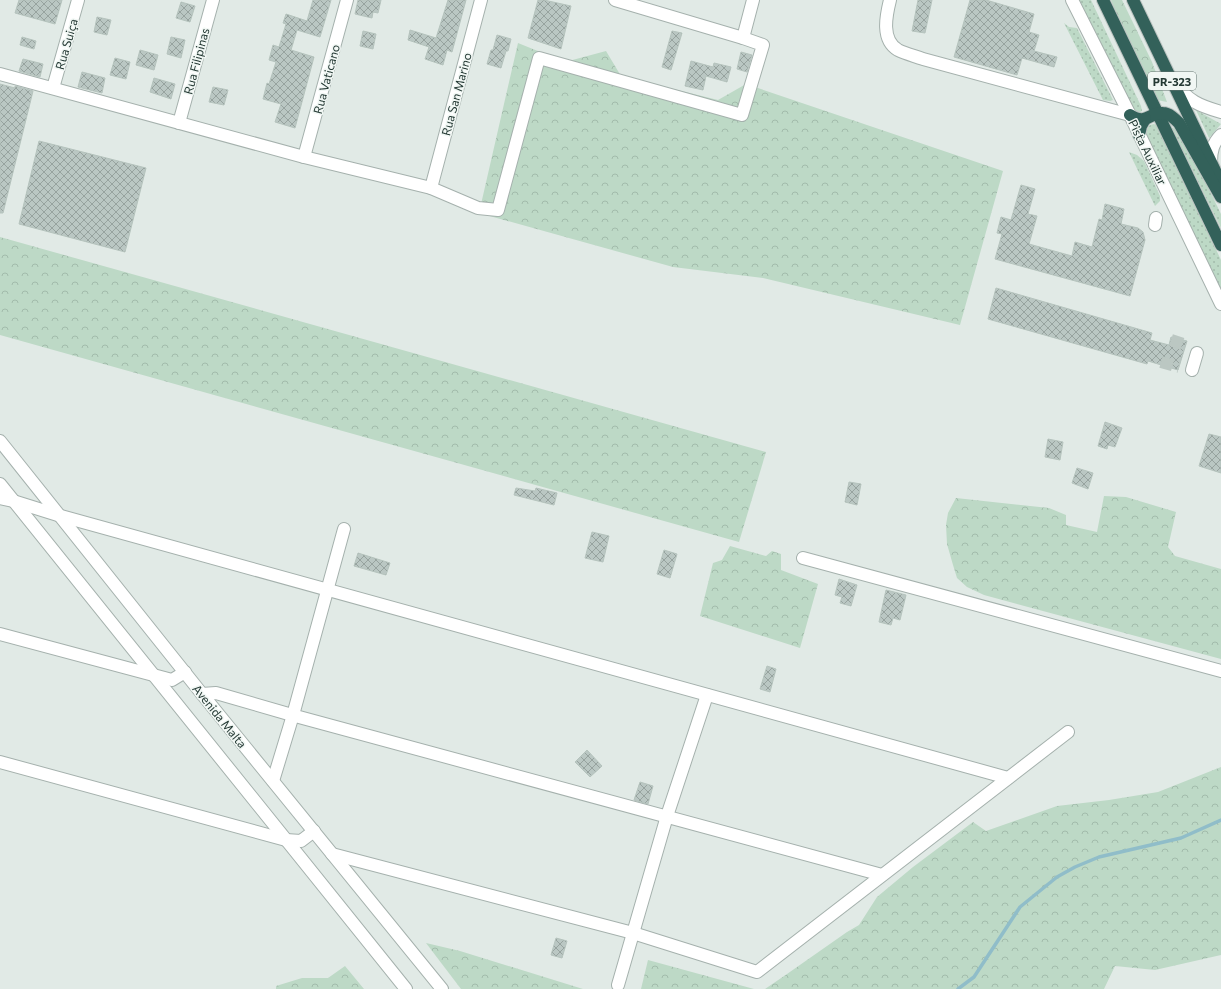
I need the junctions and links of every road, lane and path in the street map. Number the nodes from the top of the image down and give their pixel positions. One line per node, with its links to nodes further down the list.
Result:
1 (78, 0): 14 (street, Rua Suiça)
2 (213, 0): 19 (street, Rua Filipinas)
3 (347, 0): 22 (street, Rua Vaticano)
4 (481, 0): 25 (street, Rua San Marino)
5 (618, 0): 11 (street)
6 (753, 0): 11 (street)
7 (890, 0): 17 (street)
8 (1072, 0): 17 (street, Pista Auxiliar)
9 (1103, 0): 16 (highway, PR-323)
10 (1132, 0): 12 (highway, PR-323)
11 (743, 38): 25 (street)
12 (1164, 66): 15 (street); 23 (highway, PR-323)
13 (0, 74): 14 (street)
14 (53, 88): 19 (street)
15 (1221, 112)
16 (1158, 114): 18 (highway); 26 (highway); 27 (highway, PR-323)
17 (1130, 115): 18 (highway); 20 (street, Pista Auxiliar)
18 (1145, 119): 20 (highway)
19 (179, 123): 22 (street)
20 (1140, 135): 28 (street, Pista Auxiliar)
21 (1221, 135): 23 (street)
22 (304, 157): 25 (street)
23 (1216, 169): 24 (highway, PR-323)
24 (1221, 183)
25 (431, 188)
26 (1221, 197)
27 (1221, 245)
28 (1221, 304)
29 (1197, 353): 30 (street)
30 (1192, 370)
31 (0, 441): 35 (street, Avenida Malta)
32 (0, 484): 34 (street)
33 (0, 498): 34 (street)
34 (13, 501): 35 (street); 42 (street)
35 (61, 516): 38 (street); 41 (street, Avenida Malta)
36 (344, 529): 38 (street)
37 (803, 558): 40 (street)
38 (327, 590): 44 (street); 45 (street)
39 (0, 634): 42 (street)
40 (1221, 670)
41 (185, 672): 42 (street); 43 (street, Avenida Malta)
42 (153, 675): 52 (street)
43 (202, 694): 45 (street); 49 (street, Avenida Malta)
44 (707, 695): 48 (street); 50 (street)
45 (293, 715): 49 (street); 50 (street)
46 (1068, 732): 48 (street)
47 (0, 762): 52 (street)
48 (1008, 778): 54 (street)
49 (273, 781): 51 (street, Avenida Malta)
50 (667, 816): 54 (street); 55 (street)
51 (314, 831): 52 (street); 53 (street, Avenida Malta)
52 (286, 840): 57 (street)
53 (332, 854): 55 (street); 58 (street, Avenida Malta)
54 (882, 875): 55 (street)
55 (633, 933): 56 (street)
56 (618, 985)
57 (406, 989)
58 (442, 989)

